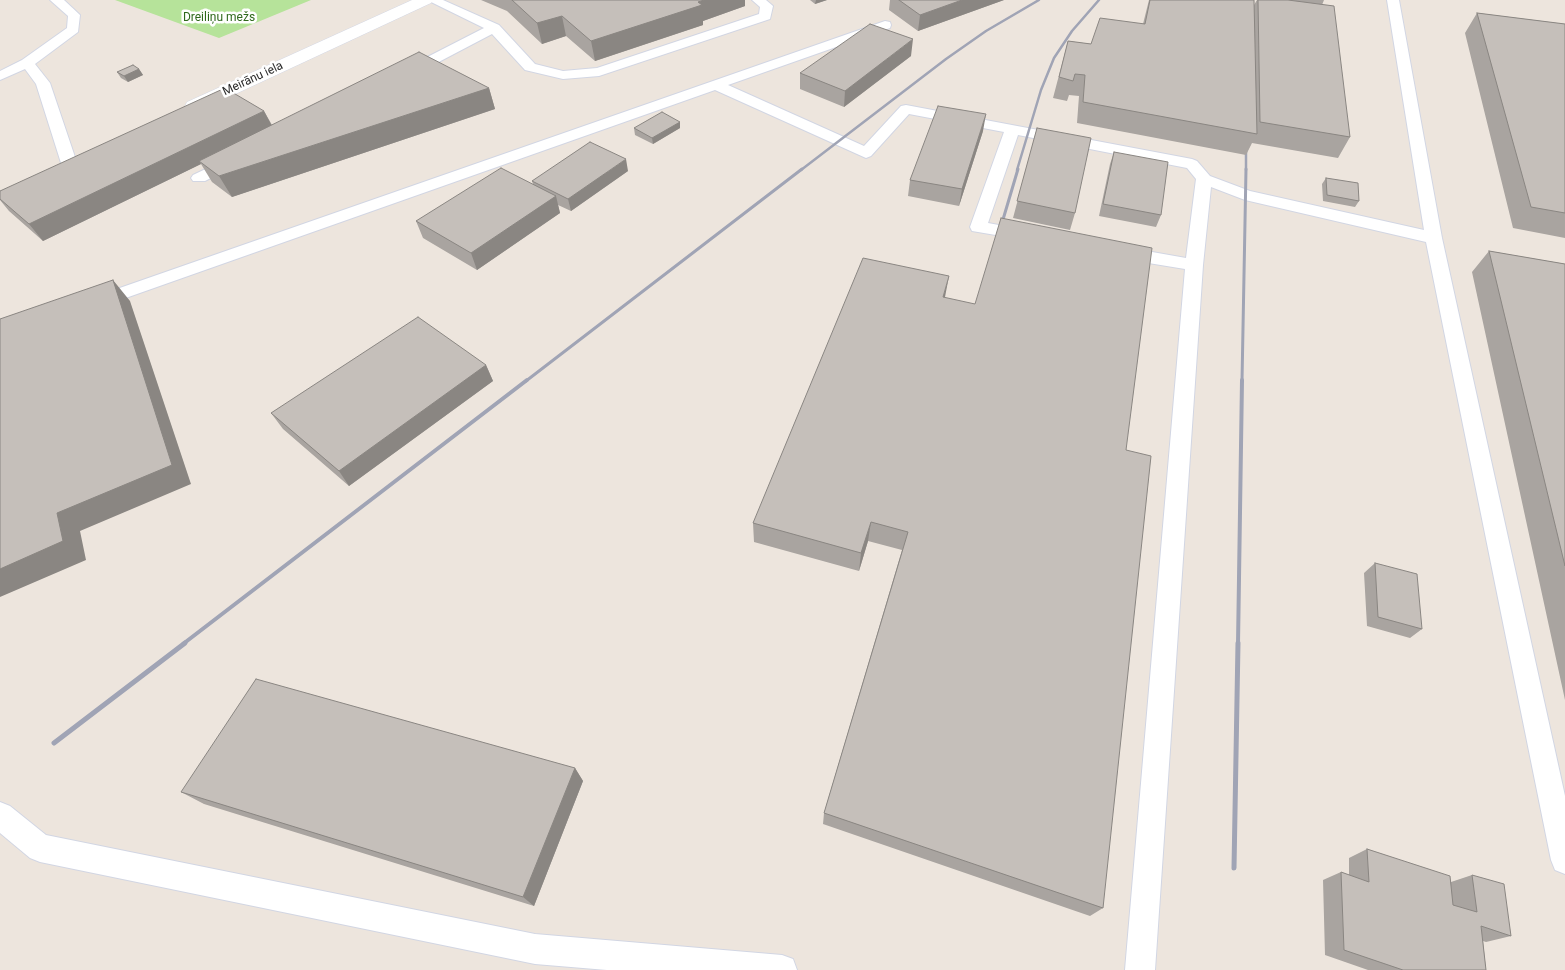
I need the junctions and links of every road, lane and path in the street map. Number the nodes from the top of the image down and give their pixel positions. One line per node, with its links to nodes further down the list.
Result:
1 (56, 0): 8 (lane)
2 (425, 0): 12 (street, Meirānu iela)
3 (433, 0): 7 (lane)
4 (758, 0): 7 (lane)
5 (1394, 0): 21 (lane)
6 (885, 25): 11 (lane)
7 (494, 28): 10 (lane)
8 (27, 63): 9 (lane); 16 (lane)
9 (0, 76)
10 (392, 80)
11 (716, 85): 13 (lane); 24 (lane)
12 (176, 114)
13 (1013, 128): 19 (lane); 20 (lane)
14 (86, 155): 16 (street)
15 (244, 156): 18 (lane)
16 (69, 163): 17 (street)
17 (52, 171)
18 (200, 178)
19 (1204, 179): 21 (lane); 23 (lane)
20 (1038, 238)
21 (1434, 238): 26 (lane)
22 (1107, 250): 23 (lane)
23 (1194, 266): 28 (lane)
24 (83, 307)
25 (0, 816): 27 (lane)
26 (1565, 860)
27 (782, 970)
28 (1140, 970)

